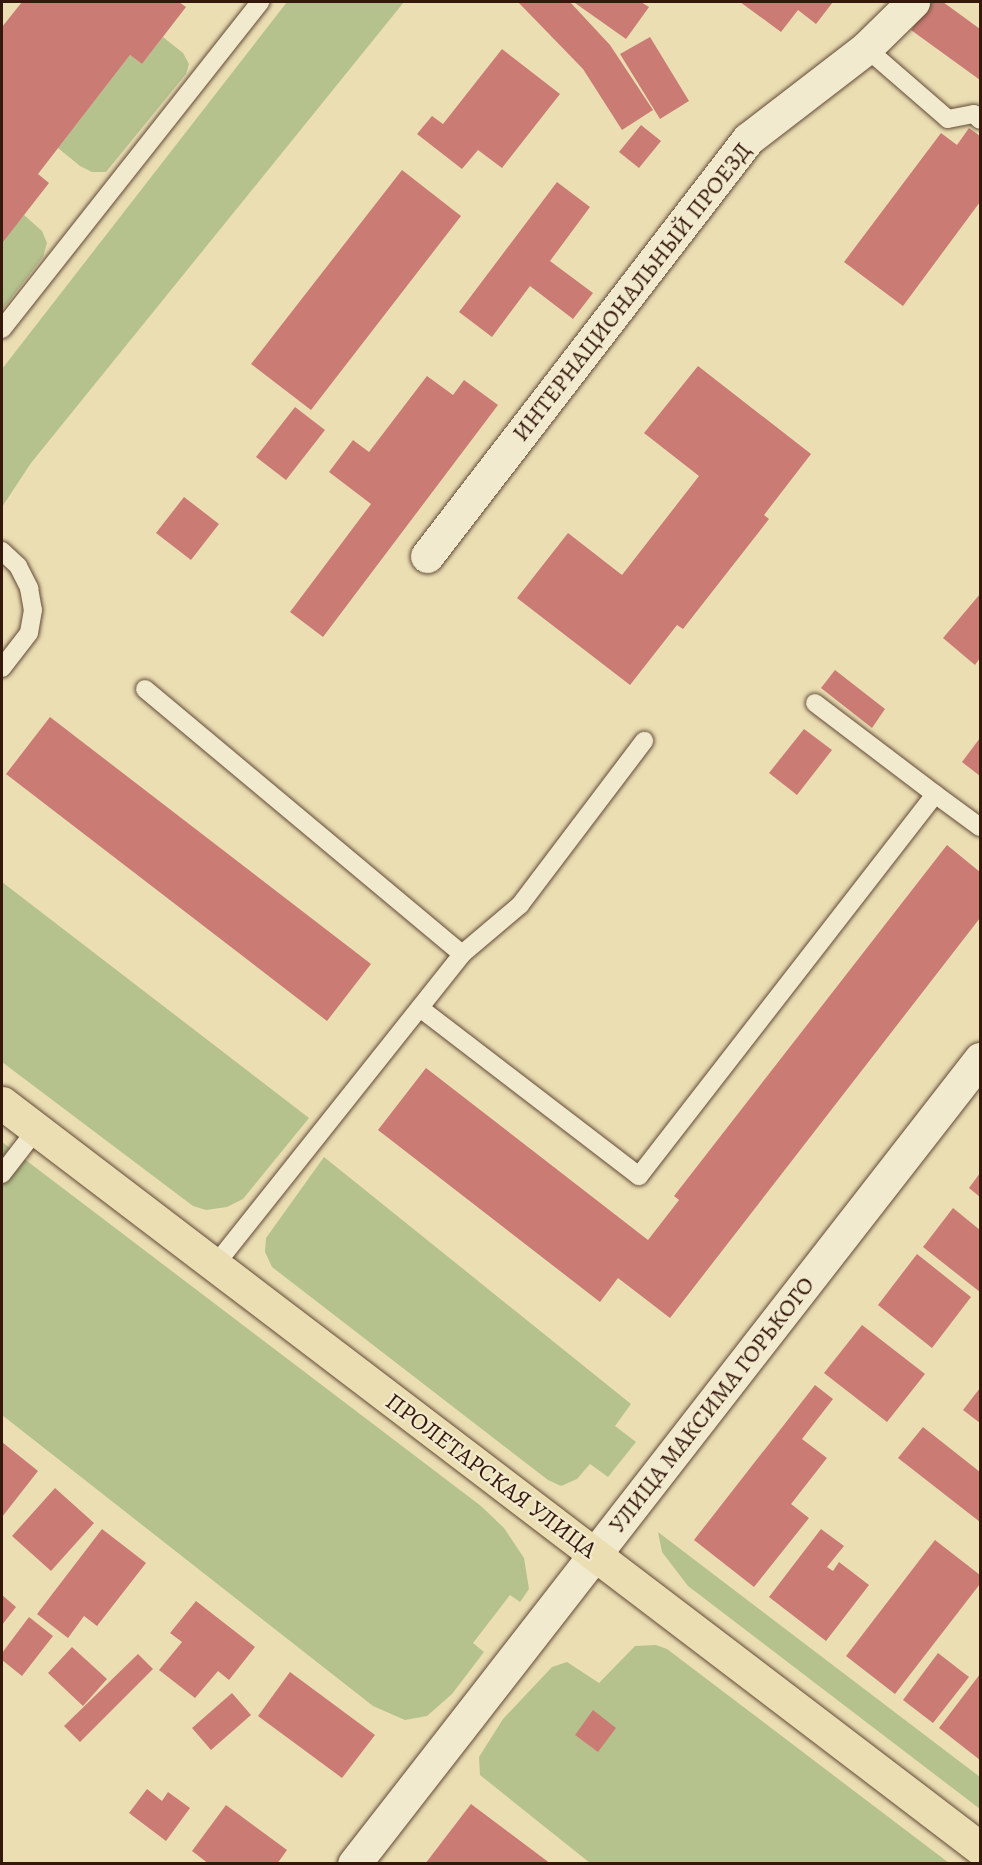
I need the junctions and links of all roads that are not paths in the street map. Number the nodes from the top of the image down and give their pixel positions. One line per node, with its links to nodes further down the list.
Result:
1 (260, 2): 5 (lane)
2 (913, 2): 3 (street, ИНТЕРНАЦИОНАЛЬНЫЙ ПРОЕЗД)
3 (866, 48): 4 (lane); 7 (street, ИНТЕРНАЦИОНАЛЬНЫЙ ПРОЕЗД)
4 (981, 120)
5 (2, 329)
6 (2, 550): 8 (lane)
7 (427, 556)
8 (2, 668)
9 (146, 689): 14 (lane)
10 (815, 703): 12 (lane)
11 (644, 741): 14 (lane)
12 (935, 794): 13 (lane); 15 (lane)
13 (981, 827)
14 (462, 954): 15 (lane)
15 (420, 1008): 20 (lane)
16 (981, 1059): 21 (street, УЛИЦА МАКСИМА ГОРЬКОГО)
17 (2, 1103): 18 (main road, ПРОЛЕТАРСКАЯ УЛИЦА)
18 (36, 1130): 19 (lane); 20 (main road, ПРОЛЕТАРСКАЯ УЛИЦА)
19 (2, 1174)
20 (215, 1265): 21 (main road, ПРОЛЕТАРСКАЯ УЛИЦА)
21 (595, 1556): 22 (main road, ПРОЛЕТАРСКАЯ УЛИЦА); 23 (street, УЛИЦА МАКСИМА ГОРЬКОГО)
22 (981, 1848)
23 (354, 1863)

